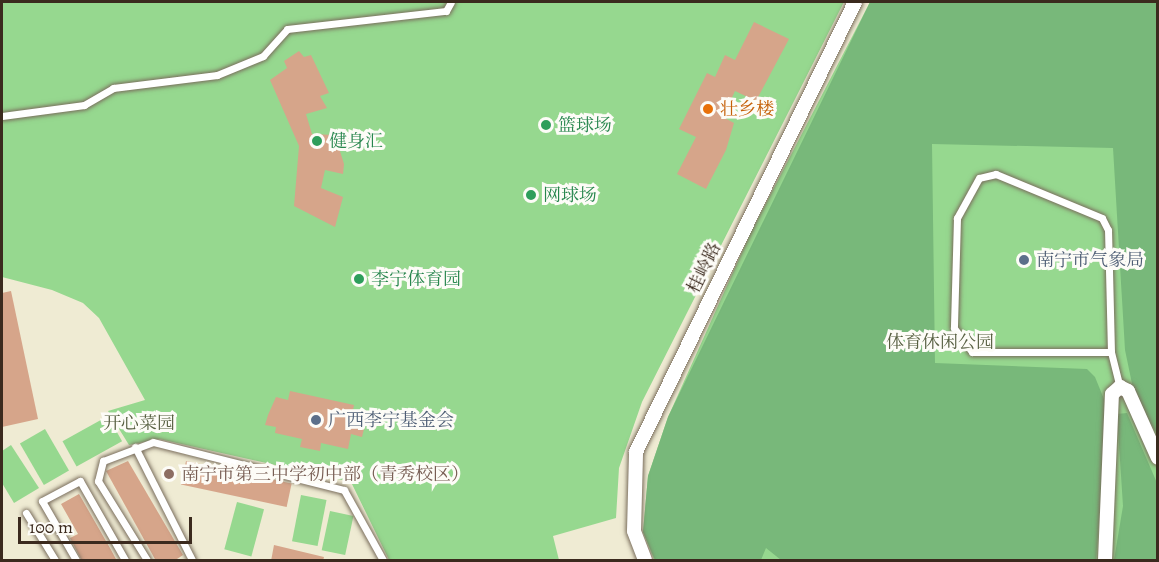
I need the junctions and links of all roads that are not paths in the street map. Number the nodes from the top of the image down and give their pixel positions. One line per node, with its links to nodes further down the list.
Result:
1 (451, 2): 3 (lane)
2 (855, 2): 15 (street, 桂岭路)
3 (2, 116)
4 (1111, 352): 4 (lane); 5 (lane)
5 (1120, 387): 7 (street); 16 (street)
6 (135, 447): 12 (lane); 13 (lane); 14 (lane)
7 (1158, 458)
8 (26, 513): 9 (lane)
9 (55, 561)
10 (76, 561): 11 (lane)
11 (125, 561)
12 (147, 561)
13 (192, 561)
14 (382, 561)
15 (645, 561)
16 (1105, 561)

